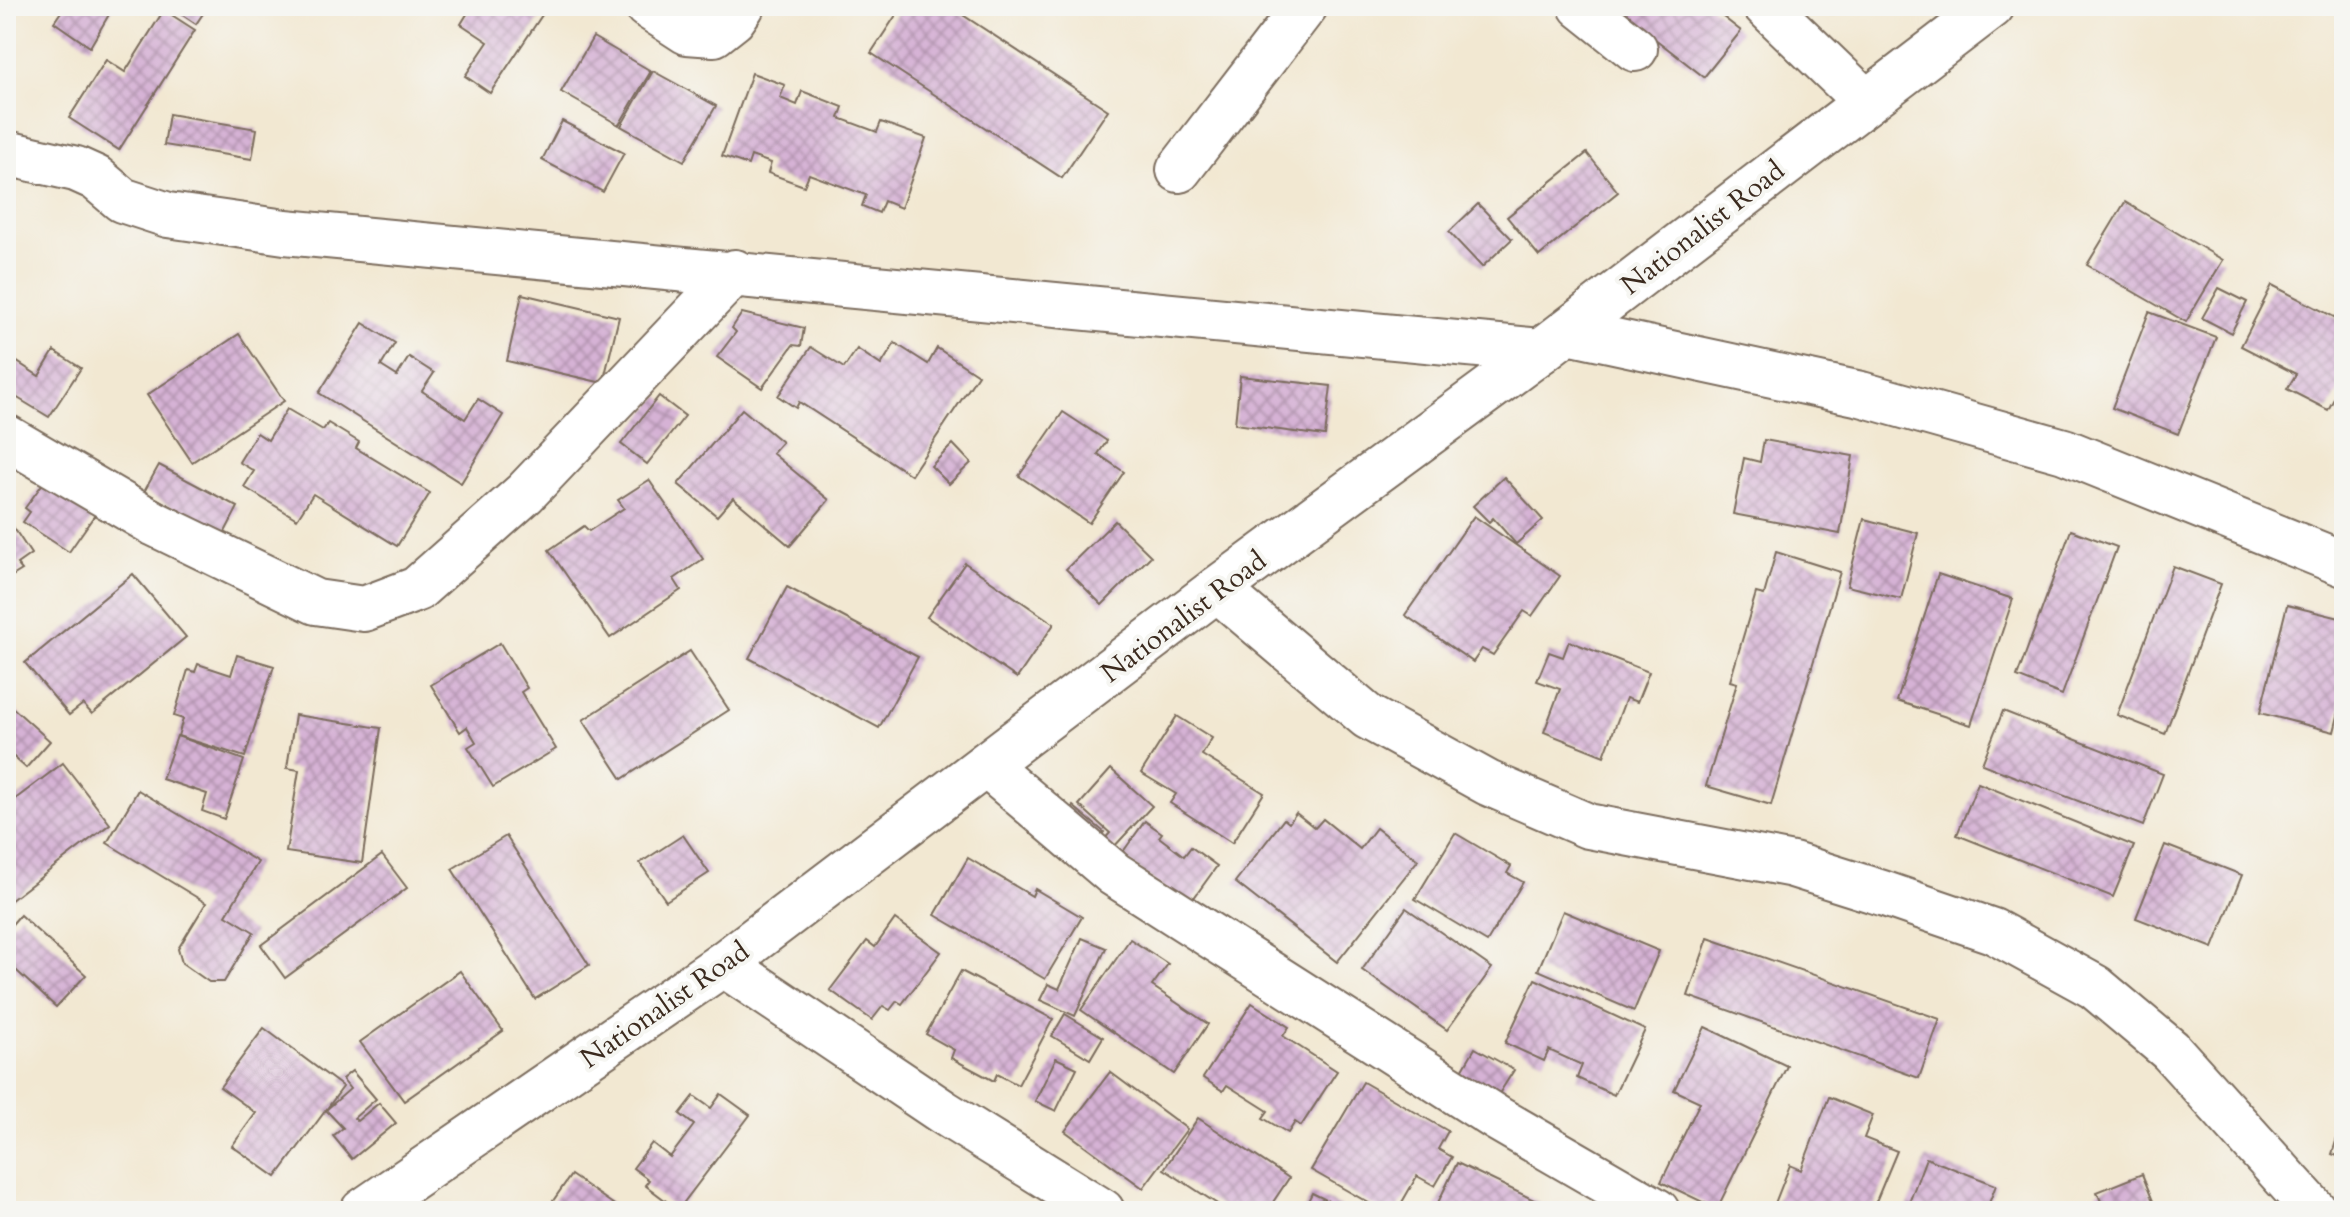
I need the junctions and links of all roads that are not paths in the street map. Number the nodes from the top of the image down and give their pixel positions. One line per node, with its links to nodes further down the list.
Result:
1 (647, 6): 2 (street)
2 (742, 6)
3 (1305, 6): 10 (street)
4 (1581, 6): 7 (street)
5 (1766, 6): 8 (street)
6 (1992, 6): 8 (street, Nationalist Road)
7 (1635, 49)
8 (1866, 102): 12 (street, Nationalist Road)
9 (6, 153): 11 (street)
10 (1179, 170)
11 (735, 272): 12 (street); 13 (street)
12 (1555, 341): 14 (street); 15 (street, Nationalist Road)
13 (6, 437)
14 (2344, 564)
15 (1217, 589): 16 (street, Nationalist Road); 21 (street)
16 (986, 765): 17 (street, Nationalist Road); 20 (street)
17 (723, 964): 18 (street, Nationalist Road); 19 (street)
18 (363, 1211)
19 (1102, 1211)
20 (1657, 1211)
21 (2315, 1211)

